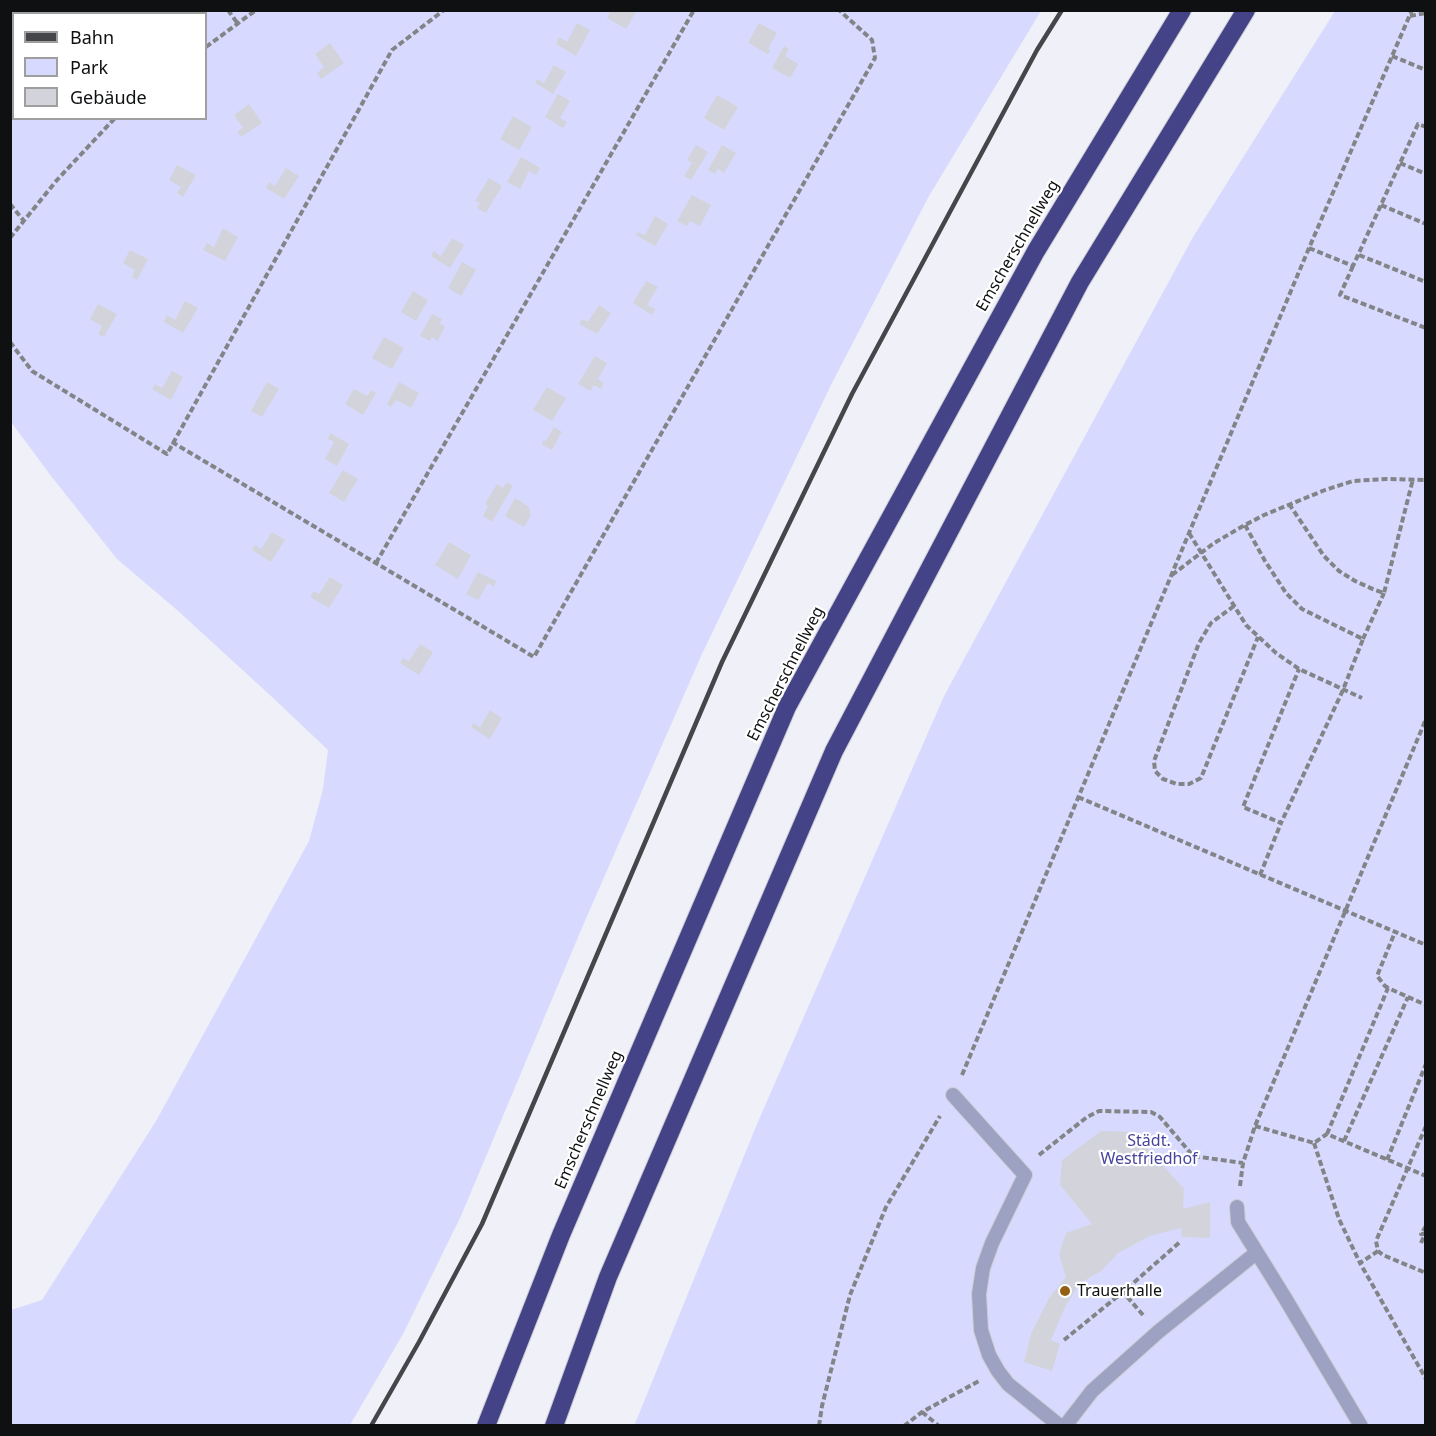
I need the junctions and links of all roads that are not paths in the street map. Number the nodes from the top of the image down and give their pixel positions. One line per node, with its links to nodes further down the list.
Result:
1 (1182, 10): 6 (highway, Emscherschnellweg)
2 (1246, 10): 7 (highway)
3 (953, 1095): 8 (lane)
4 (1237, 1207): 5 (lane)
5 (1256, 1253): 9 (lane); 10 (lane)
6 (486, 1425)
7 (554, 1425)
8 (1060, 1425)
9 (1065, 1425)
10 (1361, 1425)

